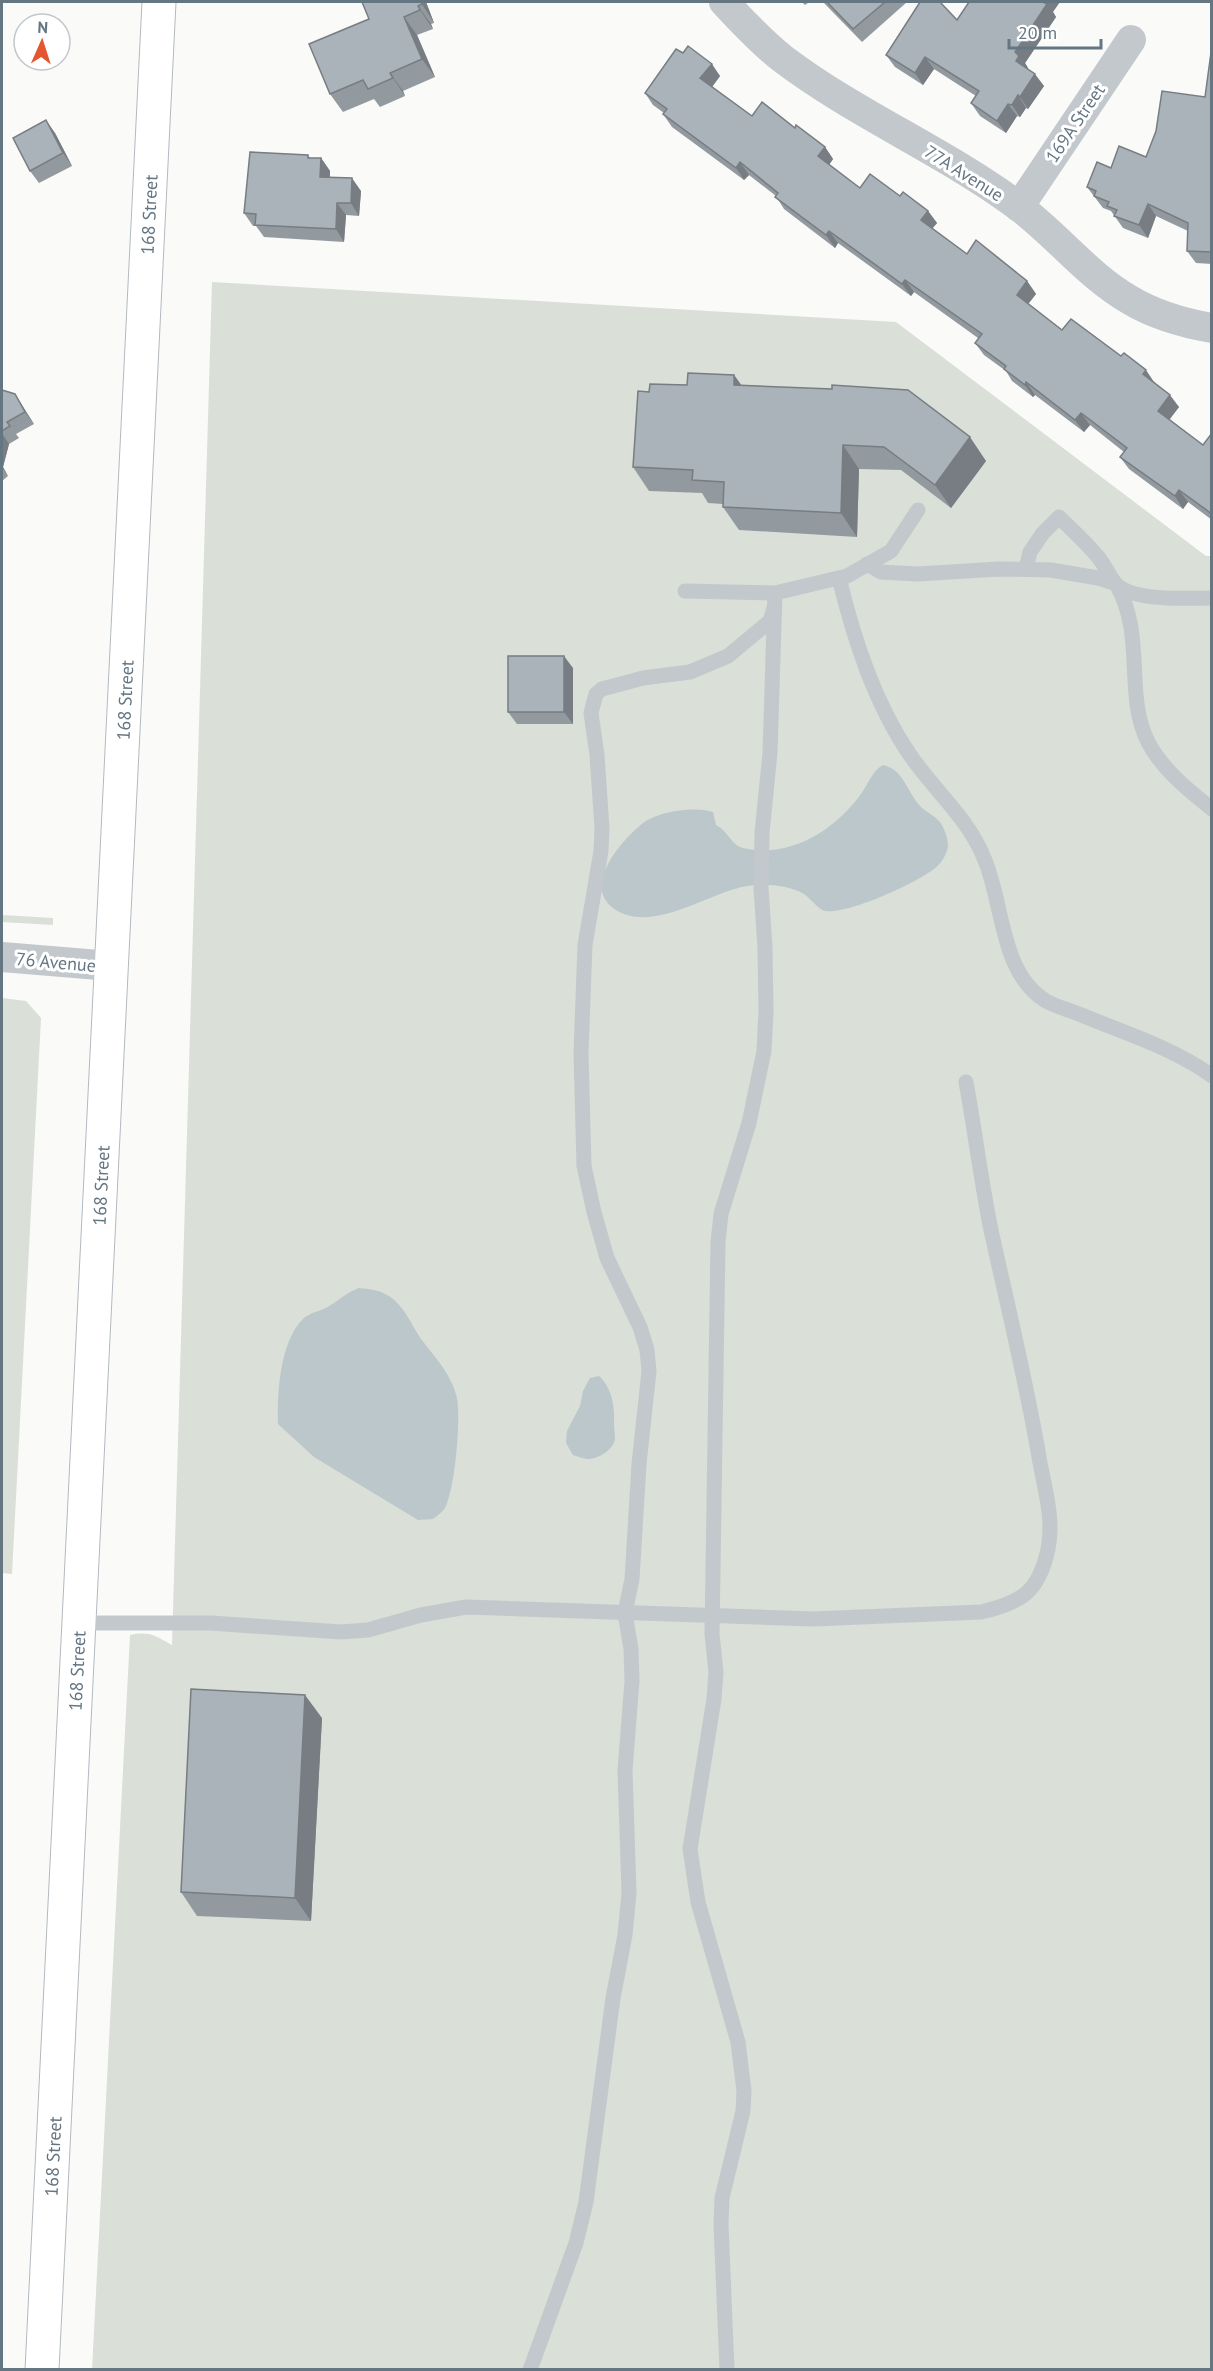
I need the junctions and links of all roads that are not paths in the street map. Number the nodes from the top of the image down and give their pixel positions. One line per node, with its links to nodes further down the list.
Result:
1 (159, 2): 16 (main road, 168 Street)
2 (724, 2): 4 (street, 77A Avenue)
3 (1131, 40): 4 (street, 169A Street)
4 (1019, 207): 5 (street, 77A Avenue)
5 (1212, 328)
6 (918, 510): 7 (lane)
7 (867, 564): 8 (lane); 9 (lane)
8 (1026, 569): 10 (lane); 10 (lane)
9 (839, 578): 13 (lane); 17 (lane)
10 (1116, 584): 12 (lane); 14 (lane)
11 (684, 591): 13 (lane)
12 (1212, 598)
13 (775, 601): 19 (lane); 20 (lane)
14 (1212, 809)
15 (2, 957): 16 (street, 76 Avenue)
16 (111, 966): 21 (main road, 168 Street)
17 (1212, 1076)
18 (966, 1082): 20 (lane)
19 (625, 1613): 20 (lane); 21 (lane); 23 (lane)
20 (713, 1617): 24 (lane)
21 (80, 1623): 22 (main road, 168 Street)
22 (42, 2370)
23 (530, 2370)
24 (727, 2370)

